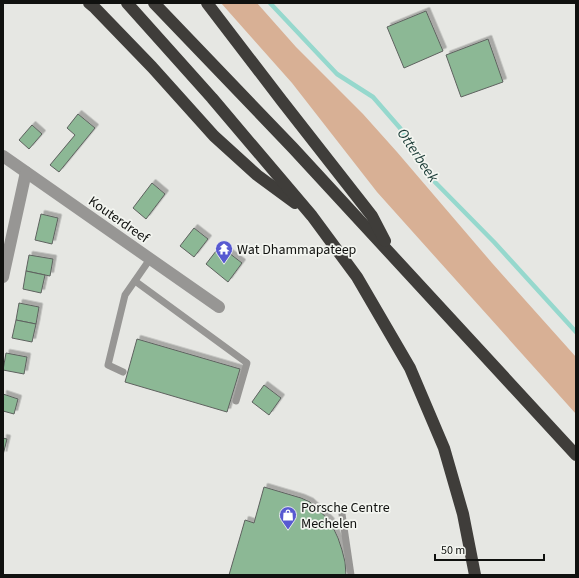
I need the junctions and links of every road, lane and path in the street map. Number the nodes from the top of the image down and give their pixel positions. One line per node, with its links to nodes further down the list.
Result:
1 (89, 3): 7 (highway)
2 (127, 3): 7 (highway)
3 (154, 3): 8 (highway)
4 (207, 3): 8 (highway)
5 (3, 156): 6 (street, Kouterdreef)
6 (26, 172): 9 (street, Kouterdreef); 10 (street)
7 (312, 216): 18 (highway)
8 (391, 255): 15 (highway)
9 (150, 259): 11 (lane); 12 (street, Kouterdreef)
10 (3, 277)
11 (135, 281): 13 (lane); 14 (lane)
12 (219, 307)
13 (123, 372)
14 (236, 401)
15 (576, 455)
16 (342, 514): 17 (lane)
17 (351, 575)
18 (475, 575)

